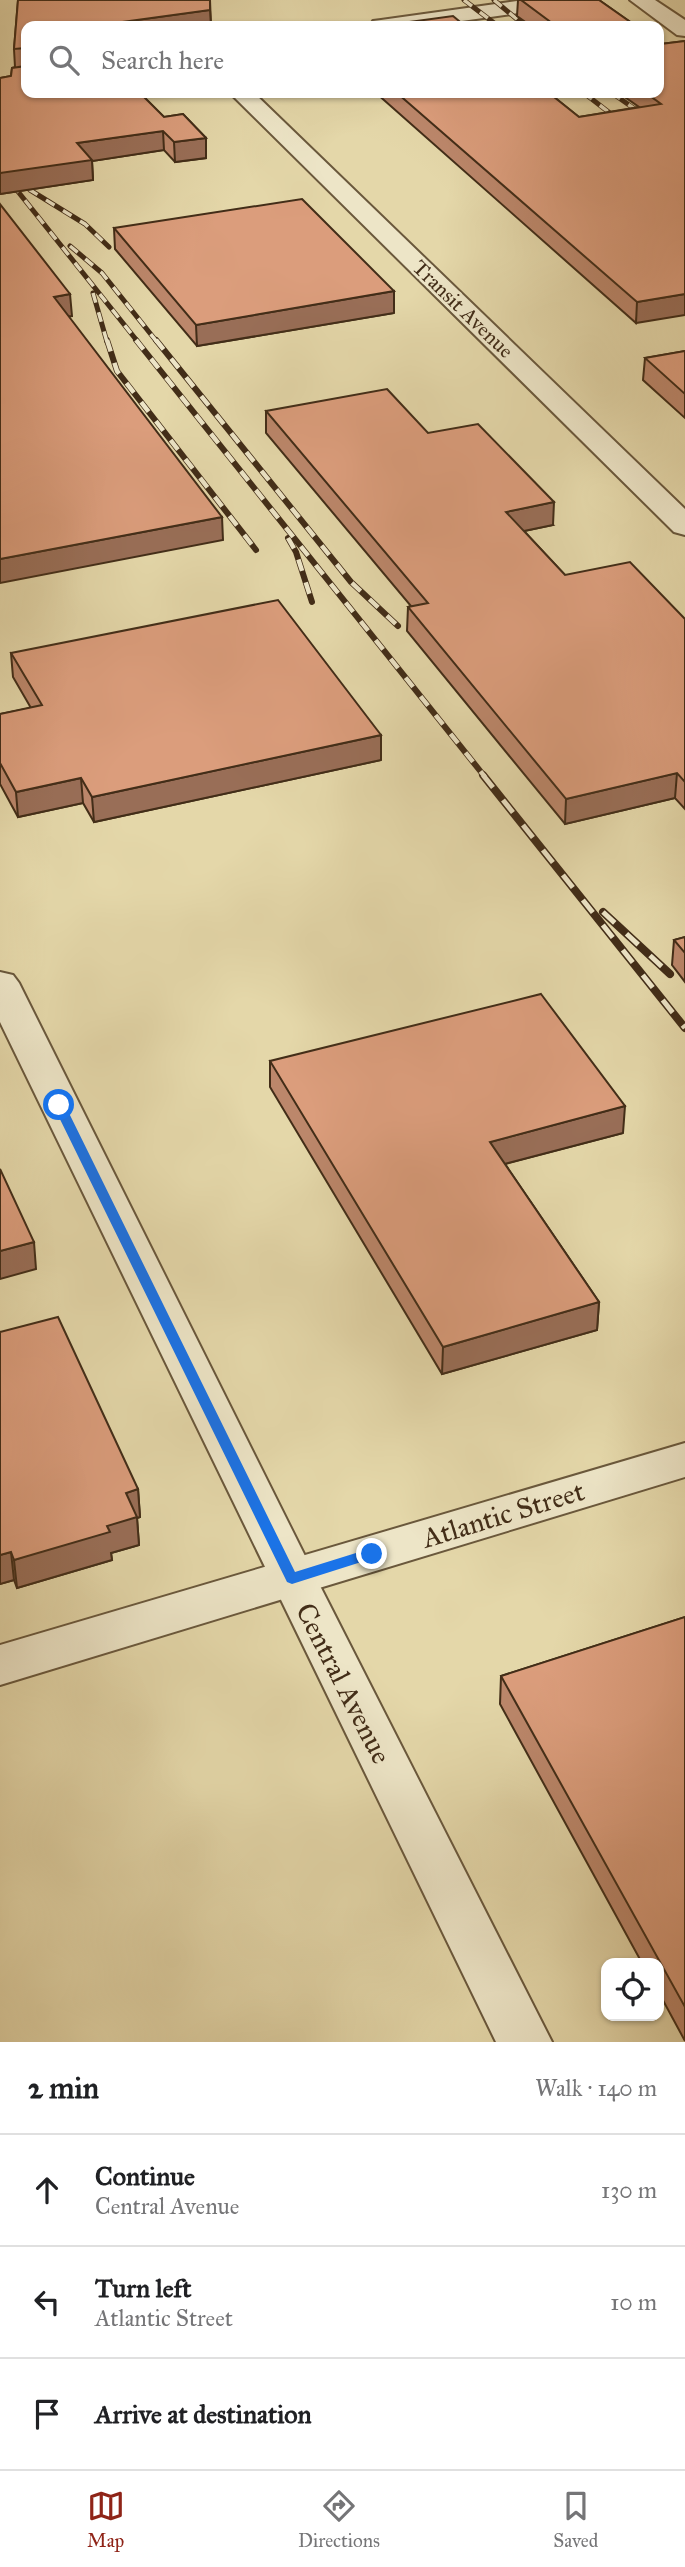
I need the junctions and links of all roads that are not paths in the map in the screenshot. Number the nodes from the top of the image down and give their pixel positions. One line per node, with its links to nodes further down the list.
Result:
1 (570, 0): 3 (street)
2 (641, 0): 4 (street)
3 (417, 21)
4 (685, 30)
5 (246, 98): 6 (street, Transit Avenue)
6 (685, 526)
7 (0, 983): 9 (street, Central Avenue)
8 (685, 1460): 9 (street, Atlantic Street)
9 (292, 1578): 10 (street, Atlantic Street); 11 (street, Central Avenue)
10 (0, 1665)
11 (524, 2042)

